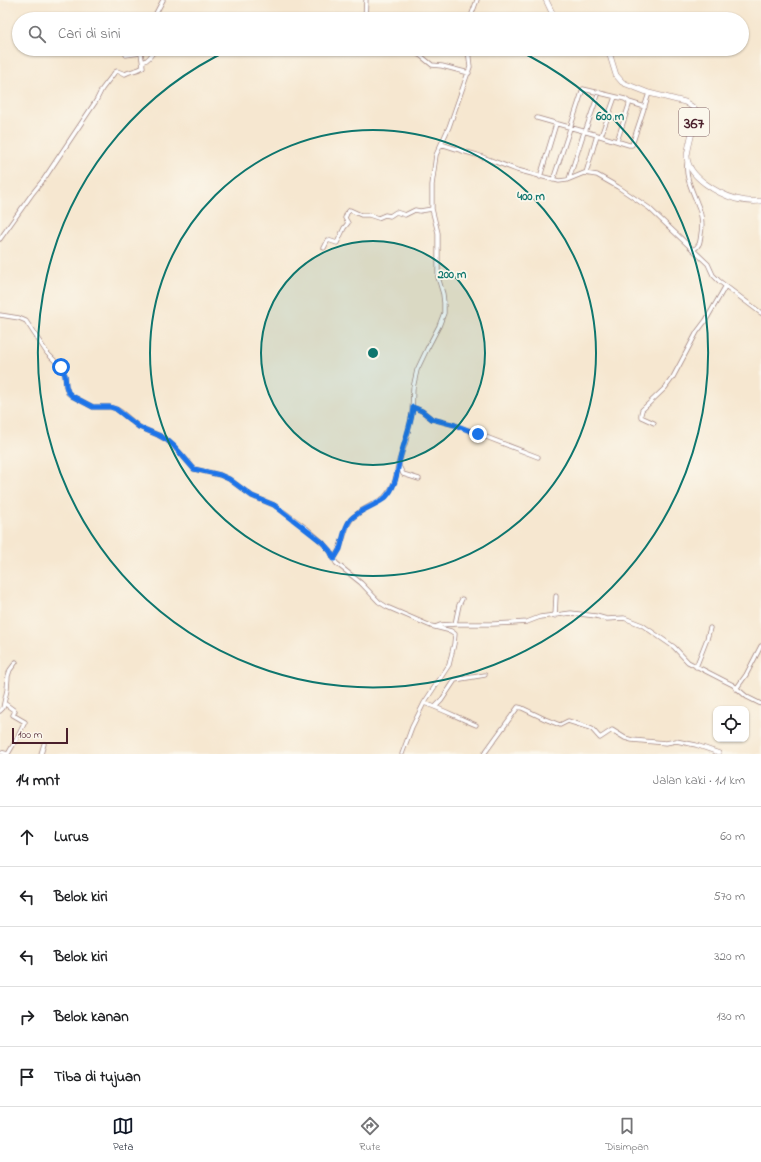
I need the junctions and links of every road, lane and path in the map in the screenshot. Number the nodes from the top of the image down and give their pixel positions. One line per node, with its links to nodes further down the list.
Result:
1 (163, 0): 5 (street)
2 (366, 0): 6 (street)
3 (477, 0): 7 (street)
4 (546, 0): 8 (main road)
5 (157, 12)
6 (365, 12)
7 (473, 12)
8 (552, 12)
9 (142, 56): 14 (street)
10 (152, 56): 14 (street)
11 (421, 56): 15 (street)
12 (469, 56): 15 (street)
13 (611, 56): 17 (main road, 367)
14 (143, 62): 35 (street)
15 (468, 73): 27 (street)
16 (599, 92): 18 (street); 23 (street); 24 (street)
17 (649, 93): 20 (street); 28 (main road, 367)
18 (615, 96): 19 (street); 25 (street)
19 (628, 102): 20 (street); 26 (street)
20 (645, 107): 26 (street)
21 (537, 118): 22 (street)
22 (556, 124): 23 (street); 30 (street)
23 (570, 128): 24 (street); 32 (street)
24 (584, 132): 25 (street); 31 (street)
25 (599, 136): 26 (street); 29 (street)
26 (616, 141)
27 (441, 144): 30 (street); 34 (street)
28 (688, 162): 33 (main road); 37 (street)
29 (586, 173): 31 (street); 37 (street)
30 (540, 176): 32 (street)
31 (569, 179): 32 (street)
32 (554, 180)
33 (761, 201)
34 (432, 209): 36 (street); 41 (street)
35 (0, 239)
36 (324, 248)
37 (693, 250): 38 (street)
38 (725, 287): 39 (street); 42 (street)
39 (761, 313)
40 (0, 315): 46 (street)
41 (413, 407): 43 (street); 44 (street)
42 (654, 423)
43 (538, 457)
44 (399, 465): 45 (street); 46 (street)
45 (419, 479)
46 (334, 559): 51 (street)
47 (556, 596): 49 (street)
48 (462, 599): 50 (street)
49 (555, 616): 50 (street); 55 (street)
50 (455, 624): 51 (street)
51 (435, 627): 59 (street)
52 (710, 628): 55 (street)
53 (761, 646): 57 (street)
54 (16, 662): 58 (street)
55 (696, 667): 57 (street)
56 (485, 675): 61 (street)
57 (736, 689): 60 (street)
58 (4, 703): 62 (street); 67 (street)
59 (424, 703): 61 (street); 69 (street)
60 (761, 704)
61 (435, 707): 63 (street)
62 (0, 711)
63 (476, 725)
64 (44, 744): 68 (street)
65 (0, 752): 67 (street)
66 (719, 753): 70 (street)
67 (7, 754)
68 (41, 754)
69 (402, 754)
70 (484, 754)

